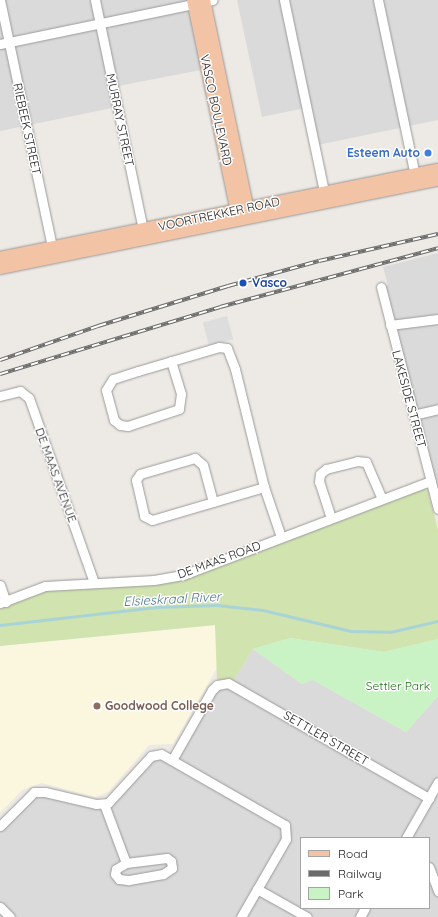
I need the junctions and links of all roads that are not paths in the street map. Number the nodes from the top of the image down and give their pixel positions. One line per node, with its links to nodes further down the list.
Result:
1 (0, 0): 7 (street, RIEBEEK STREET)
2 (95, 0): 6 (street, MURRAY STREET)
3 (284, 0): 11 (street)
4 (378, 0): 9 (street)
5 (201, 1): 6 (street); 12 (main road, VASCO BOULEVARD)
6 (100, 24): 7 (street); 13 (street, MURRAY STREET)
7 (4, 43): 14 (street, RIEBEEK STREET)
8 (438, 170): 9 (main road, VOORTREKKER ROAD)
9 (416, 179): 10 (main road, VOORTREKKER ROAD); 11 (main road, VOORTREKKER ROAD)
10 (438, 180)
11 (325, 198): 12 (main road, VOORTREKKER ROAD)
12 (243, 215): 13 (main road, VOORTREKKER ROAD)
13 (144, 235): 14 (main road, VOORTREKKER ROAD)
14 (53, 253): 15 (main road, VOORTREKKER ROAD); 16 (main road, VOORTREKKER ROAD)
15 (0, 258)
16 (0, 268)
17 (381, 287): 19 (street, LAKESIDE STREET)
18 (438, 319): 19 (street)
19 (390, 325): 23 (street, LAKESIDE STREET)
20 (171, 361): 20 (street); 25 (street)
21 (0, 396): 31 (street, DE MAAS AVENUE)
22 (438, 409): 23 (street)
23 (413, 415): 24 (street, LAKESIDE STREET)
24 (431, 481): 26 (street, DE MAAS ROAD); 28 (street, LAKESIDE STREET)
25 (264, 487): 27 (street); 30 (street)
26 (382, 500): 29 (street, DE MAAS ROAD); 29 (street)
27 (213, 502): 27 (street)
28 (438, 510)
29 (332, 518): 30 (street, DE MAAS ROAD)
30 (281, 537): 31 (street, DE MAAS ROAD)
31 (94, 583): 33 (street, DE MAAS ROAD)
32 (0, 585): 33 (street)
33 (3, 602)
34 (172, 760): 36 (street, SETTLER STREET); 37 (street); 42 (street)
35 (438, 784): 36 (street)
36 (429, 798): 39 (street)
37 (104, 804): 38 (street); 40 (street)
38 (0, 826)
39 (407, 837)
40 (126, 864): 40 (street)
41 (430, 871): 43 (street)
42 (257, 889): 46 (street); 47 (street)
43 (438, 891)
44 (0, 907): 45 (street)
45 (10, 917)
46 (241, 917)
47 (307, 917)

